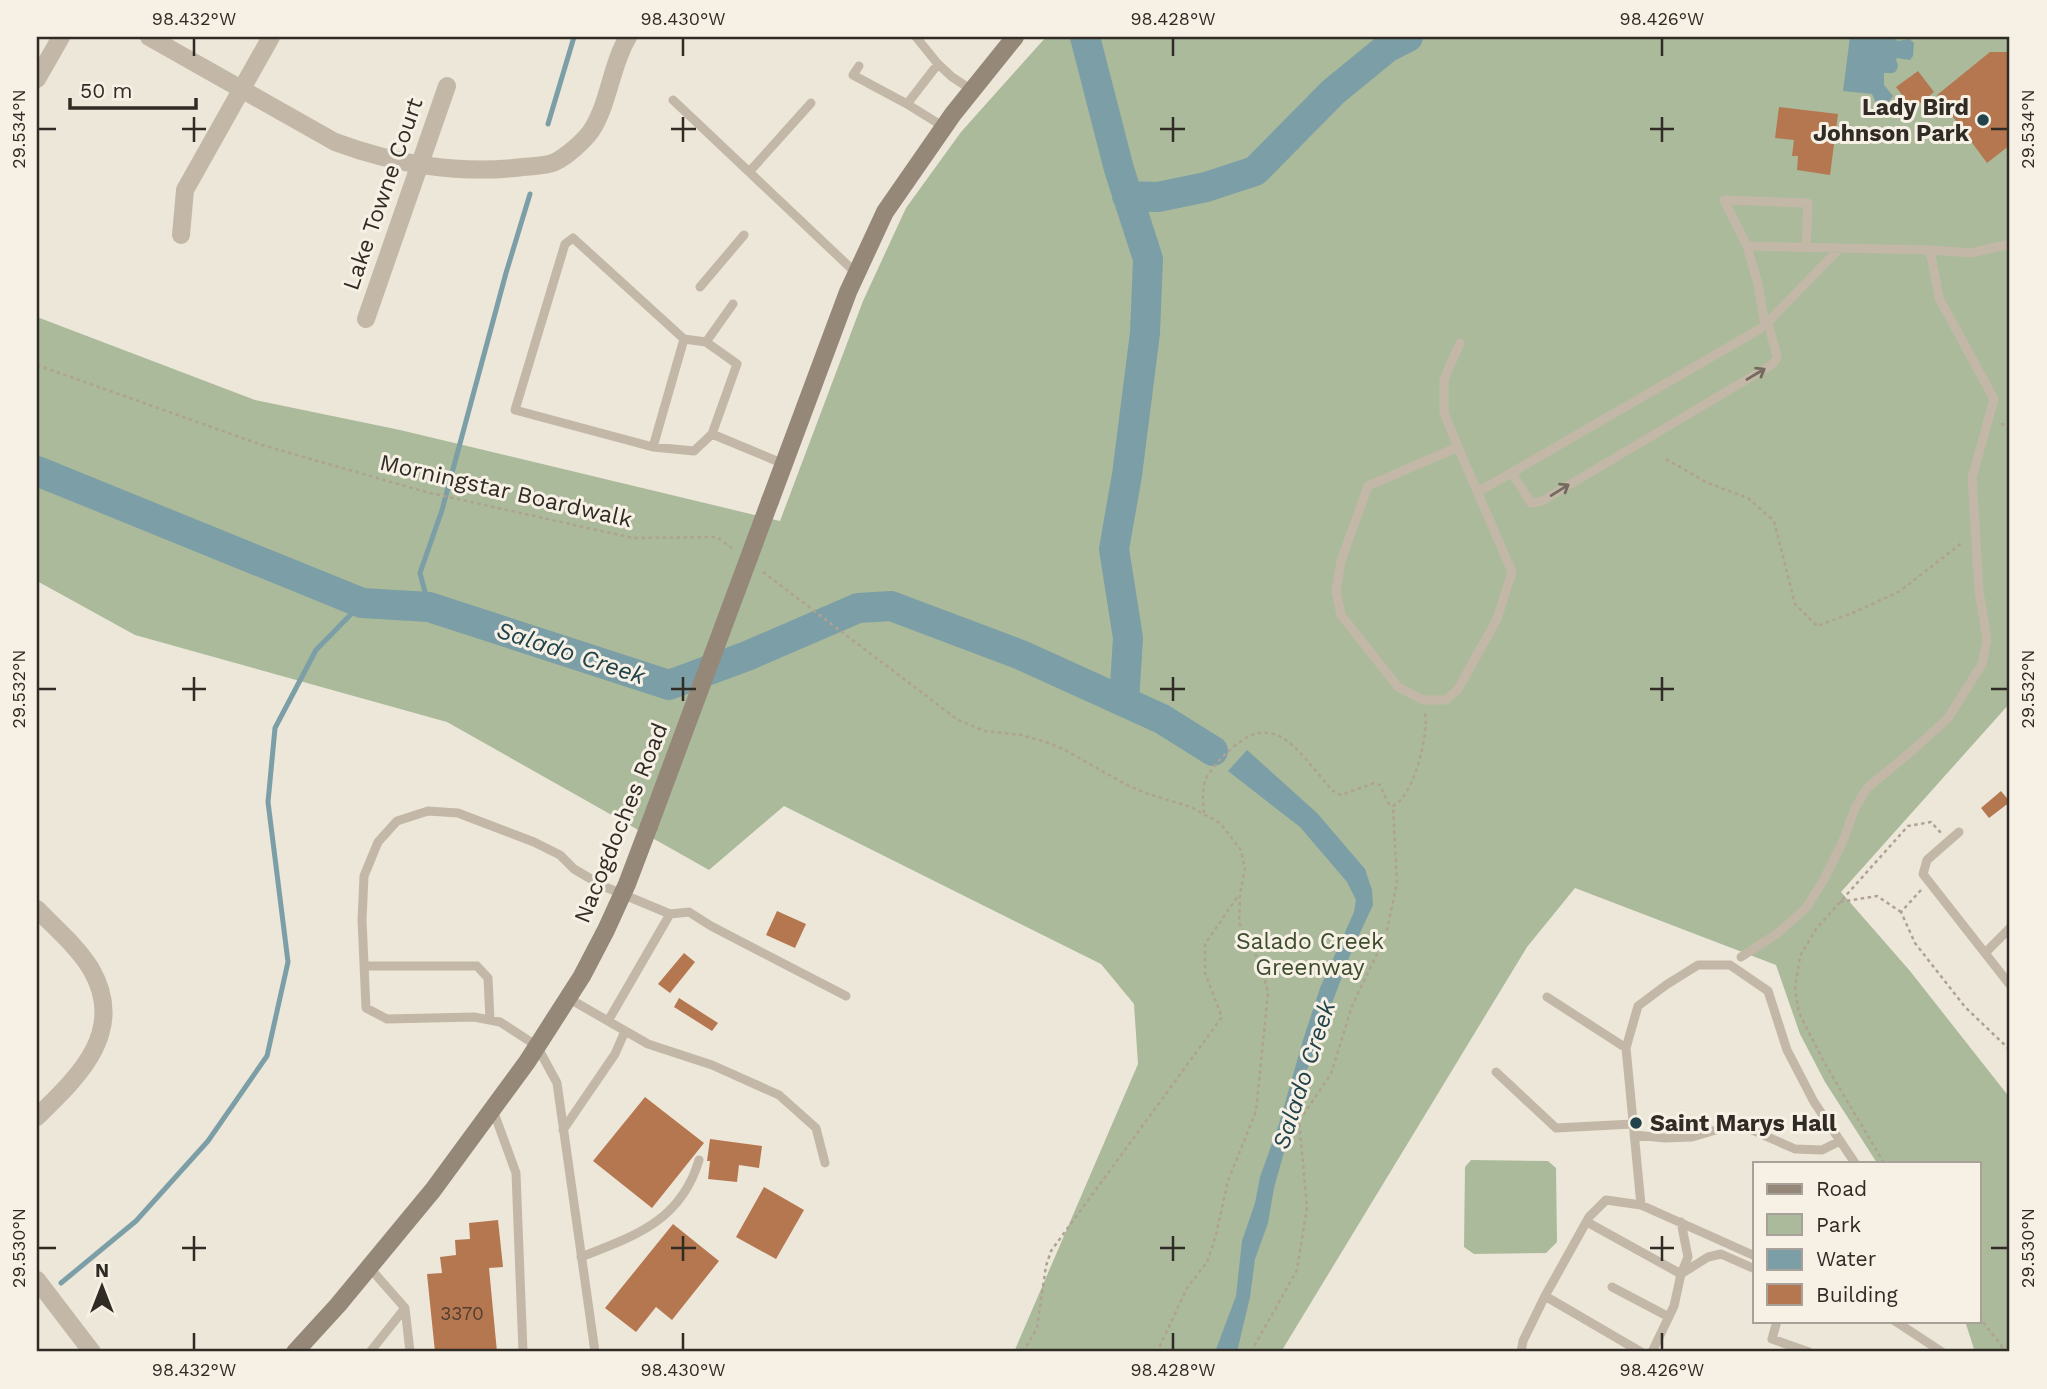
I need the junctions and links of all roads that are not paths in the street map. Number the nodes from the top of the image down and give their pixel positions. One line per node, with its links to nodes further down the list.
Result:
1 (61, 37): 9 (street)
2 (149, 37): 11 (street)
3 (271, 37): 11 (street)
4 (628, 37): 17 (street)
5 (916, 37): 7 (lane)
6 (1006, 40): 12 (main road, Nacogdoches Road)
7 (937, 64): 12 (lane); 15 (lane)
8 (859, 66): 15 (lane)
9 (37, 79)
10 (447, 86): 17 (street, Lake Towne Court)
11 (241, 90): 17 (street); 19 (street)
12 (972, 90): 16 (main road, Nacogdoches Road)
13 (673, 100): 18 (lane)
14 (811, 103): 18 (lane)
15 (907, 104): 16 (lane)
16 (944, 127): 26 (main road, Nacogdoches Road)
17 (419, 165): 29 (street, Lake Towne Court)
18 (750, 171): 26 (lane)
19 (181, 235)
20 (744, 235): 27 (lane)
21 (2010, 244): 25 (lane)
22 (1748, 246): 23 (lane); 23 (lane); 30 (lane)
23 (1806, 247): 24 (lane)
24 (1840, 248): 25 (lane); 30 (lane)
25 (1930, 250): 46 (lane)
26 (857, 274): 37 (main road, Nacogdoches Road)
27 (700, 287)
28 (733, 304): 32 (lane)
29 (366, 319)
30 (1766, 324): 38 (lane); 38 (lane, one-way to 30)
31 (684, 339): 32 (lane); 35 (lane); 35 (lane)
32 (706, 342): 34 (lane)
33 (1460, 343): 36 (lane)
34 (712, 434): 35 (lane); 37 (lane)
35 (653, 447)
36 (1458, 447): 39 (lane); 39 (lane)
37 (784, 464): 41 (main road, Nacogdoches Road, bridge)
38 (1512, 472): 39 (lane)
39 (1478, 492)
40 (1959, 832): 45 (lane)
41 (622, 893): 43 (lane); 47 (lane); 51 (main road, Nacogdoches Road)
42 (37, 909): 59 (street)
43 (670, 914): 49 (lane); 53 (lane)
44 (2010, 928): 45 (lane)
45 (1985, 953): 48 (lane)
46 (1741, 957)
47 (365, 966): 52 (lane); 52 (lane)
48 (2010, 985)
49 (846, 996)
50 (1547, 997): 56 (lane)
51 (568, 998): 53 (lane); 55 (main road, Nacogdoches Road)
52 (489, 1020): 55 (lane)
53 (608, 1021): 54 (lane)
54 (625, 1031): 61 (lane); 66 (lane)
55 (537, 1046): 58 (main road, Nacogdoches Road); 61 (lane)
56 (1626, 1048): 60 (lane); 63 (lane)
57 (1496, 1072): 60 (lane)
58 (493, 1110): 72 (main road, Nacogdoches Road); 86 (lane)
59 (37, 1117)
60 (1633, 1124): 62 (lane)
61 (563, 1130): 71 (lane)
62 (1634, 1135): 63 (lane); 67 (lane)
63 (1840, 1141): 65 (lane)
64 (699, 1160): 71 (lane)
65 (1854, 1162)
66 (824, 1163)
67 (1641, 1205): 68 (lane); 69 (lane)
68 (1587, 1222): 74 (lane); 77 (lane)
69 (1681, 1222): 70 (lane); 74 (lane)
70 (1753, 1255)
71 (581, 1257): 87 (lane)
72 (369, 1267): 78 (lane); 83 (main road, Nacogdoches Road)
73 (1753, 1268): 74 (lane)
74 (1681, 1275): 79 (lane)
75 (37, 1280): 82 (street)
76 (1612, 1287): 79 (lane)
77 (1545, 1296): 88 (lane); 89 (lane)
78 (405, 1308): 84 (lane); 85 (lane)
79 (1669, 1317): 90 (lane)
80 (1777, 1322): 91 (lane)
81 (1909, 1325): 92 (lane)
82 (92, 1352)
83 (295, 1352)
84 (370, 1352)
85 (410, 1352)
86 (523, 1352)
87 (595, 1352)
88 (1521, 1352)
89 (1641, 1352)
90 (1652, 1352)
91 (1809, 1352)
92 (1942, 1352)

